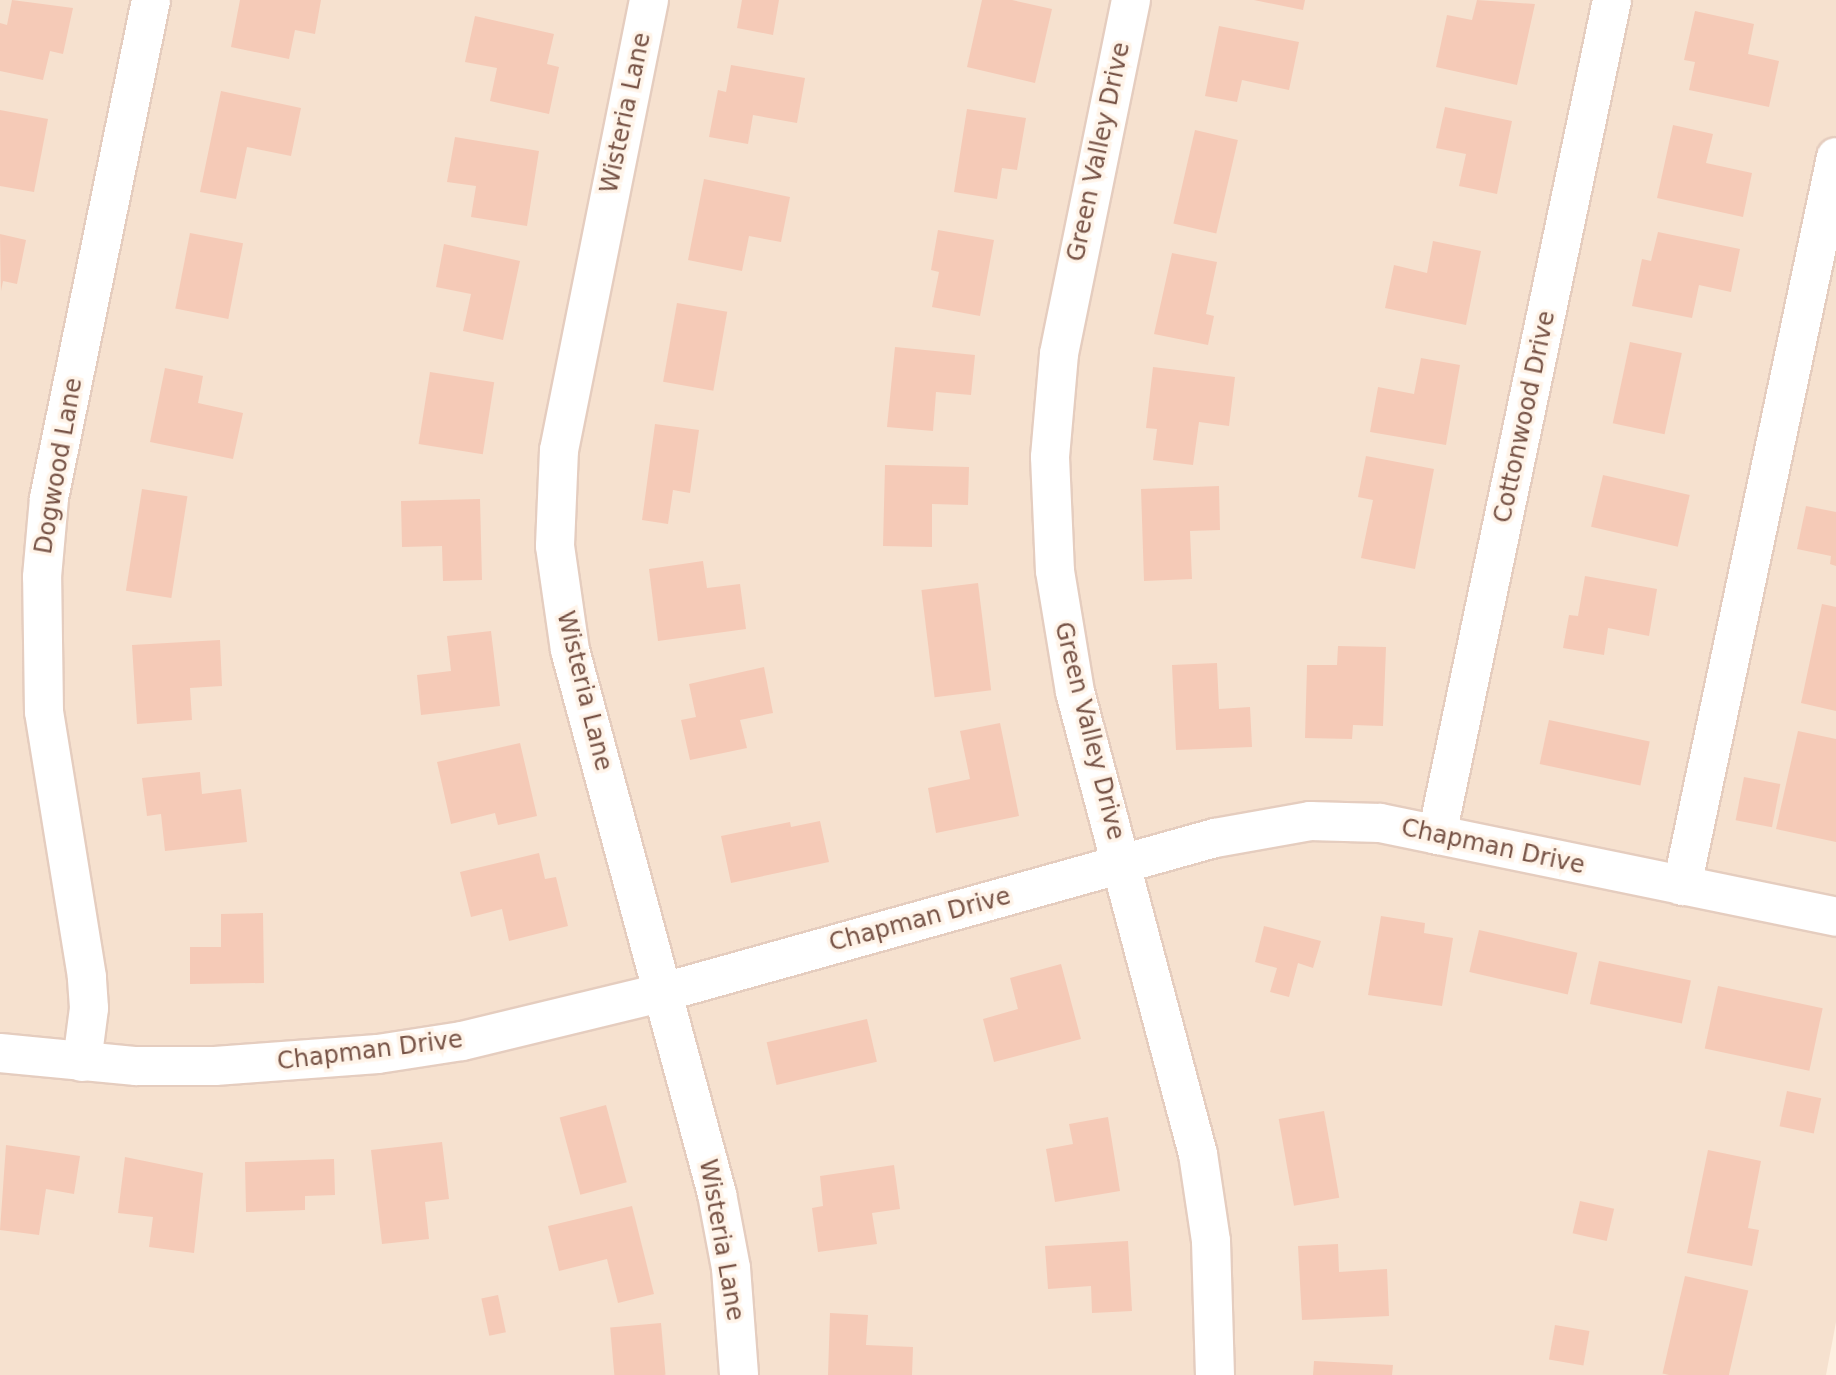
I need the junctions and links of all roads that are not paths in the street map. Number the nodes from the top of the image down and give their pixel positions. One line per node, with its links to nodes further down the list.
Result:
1 (151, 0): 12 (street, Dogwood Lane)
2 (649, 0): 10 (street, Wisteria Lane)
3 (1131, 0): 7 (street, Green Valley Drive)
4 (1612, 0): 6 (street, Cottonwood Drive)
5 (1836, 157): 8 (street)
6 (1437, 835): 7 (street, Chapman Drive); 8 (street, Chapman Drive)
7 (1122, 865): 10 (street, Chapman Drive); 14 (street, Green Valley Drive)
8 (1682, 886): 9 (street, Chapman Drive)
9 (1836, 917)
10 (664, 992): 12 (street, Chapman Drive); 13 (street, Wisteria Lane)
11 (0, 1053): 12 (street, Chapman Drive)
12 (82, 1062)
13 (739, 1375)
14 (1215, 1375)

